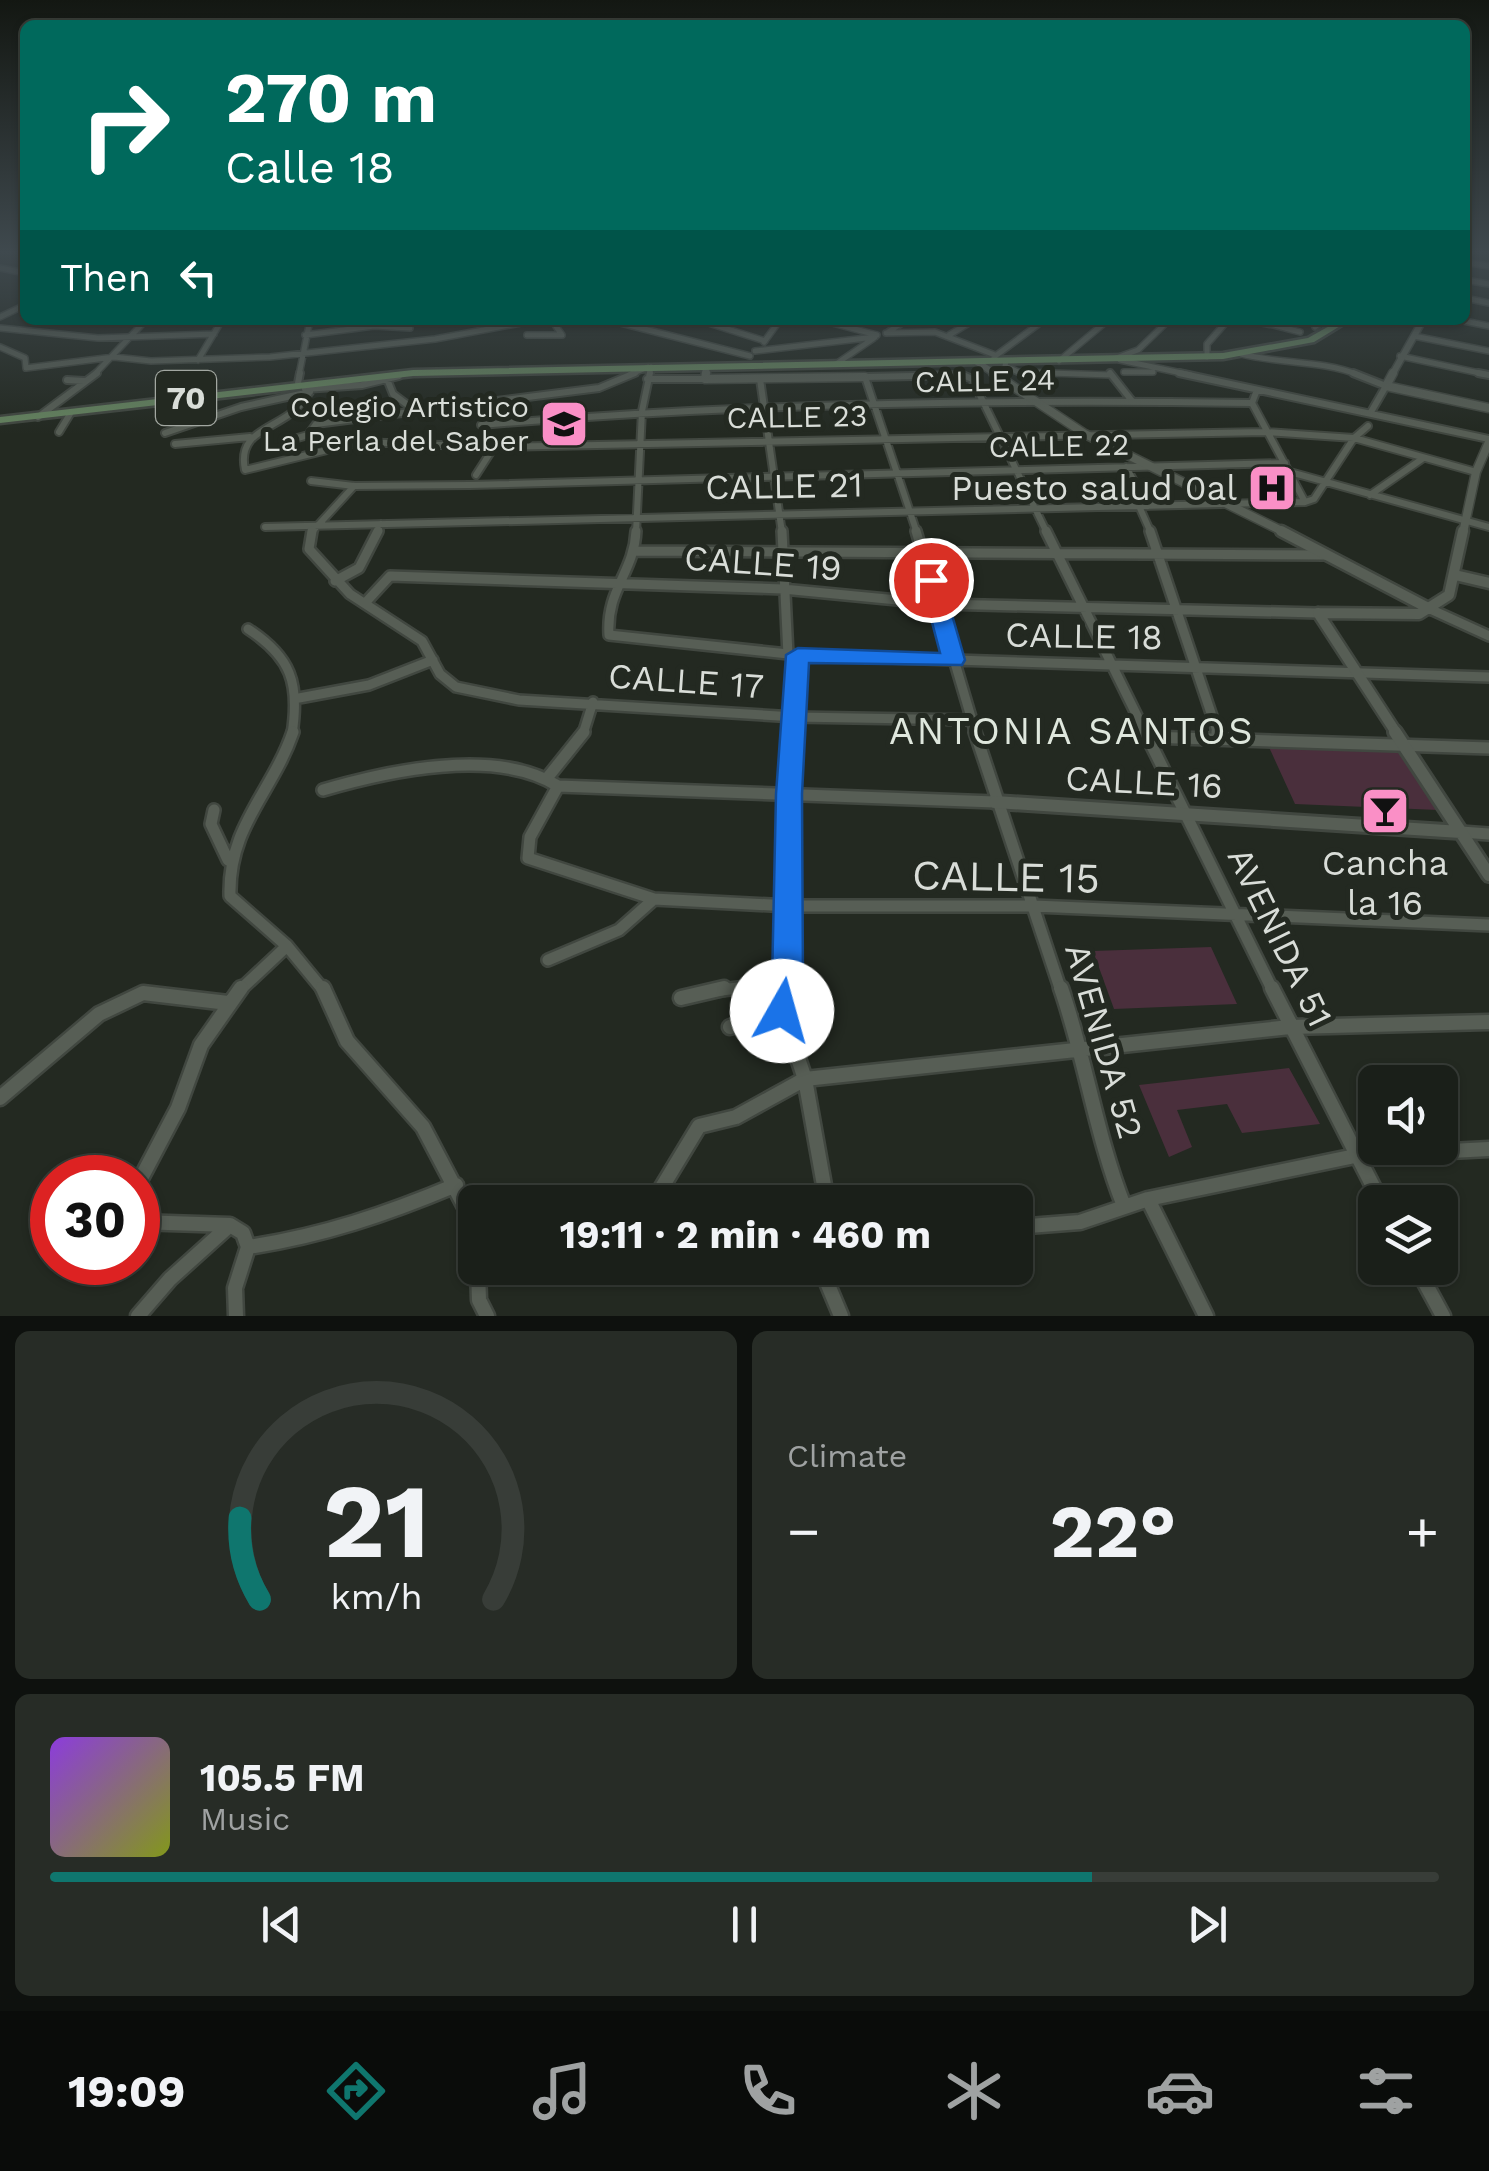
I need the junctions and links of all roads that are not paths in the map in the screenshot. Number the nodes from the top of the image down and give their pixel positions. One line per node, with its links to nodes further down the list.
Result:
1 (141, 325): 32 (street)
2 (219, 325): 26 (street)
3 (308, 325): 27 (street)
4 (412, 325): 23 (street)
5 (511, 325): 34 (street)
6 (556, 325): 28 (street)
7 (630, 325): 37 (street)
8 (715, 325): 33 (street)
9 (776, 325): 33 (street)
10 (841, 325): 29 (street)
11 (898, 325): 24 (street); 29 (street)
12 (966, 325): 30 (street)
13 (1038, 325): 46 (street)
14 (1102, 325): 44 (street)
15 (1165, 325): 45 (street)
16 (1224, 325): 42 (street)
17 (1280, 325): 25 (street)
18 (1318, 325): 21 (street)
19 (1338, 325): 39 (main road, 70)
20 (1421, 325): 31 (street)
21 (1315, 327)
22 (0, 328): 32 (street)
23 (410, 328): 27 (street); 34 (street)
24 (917, 330): 29 (street); 30 (street)
25 (1300, 332)
26 (214, 334): 32 (street); 43 (street)
27 (305, 335): 38 (street)
28 (527, 335)
29 (880, 335): 37 (street); 47 (street)
30 (949, 335): 46 (street)
31 (1414, 336): 36 (street); 40 (street)
32 (129, 338): 41 (street)
33 (764, 340): 37 (street)
34 (397, 344): 38 (street)
35 (0, 347): 41 (street)
36 (1489, 351)
37 (752, 353): 50 (street)
38 (301, 354): 43 (street); 64 (street)
39 (1241, 354): 42 (main road, 70); 65 (street)
40 (1400, 356): 56 (street); 65 (street)
41 (114, 357): 43 (street); 63 (street)
42 (1207, 357): 45 (main road, 70)
43 (198, 360)
44 (1059, 360): 45 (main road, 70); 48 (main road, 70)
45 (1118, 360): 54 (street)
46 (992, 362): 47 (main road, 70); 48 (main road, 70); 70 (street)
47 (836, 364): 50 (main road, 70)
48 (1006, 364): 52 (street)
49 (706, 366): 50 (main road, 70); 51 (main road, 70); 62 (street)
50 (744, 366)
51 (649, 367): 55 (main road, 70); 61 (street); 76 (street)
52 (1109, 372): 69 (street)
53 (1124, 372): 54 (street)
54 (1165, 372): 67 (street)
55 (413, 373): 58 (street); 64 (main road, 70)
56 (1489, 375)
57 (865, 377): 59 (street); 71 (street, AVENIDA 51); 73 (street, AVENIDA 52)
58 (386, 379): 68 (street); 76 (street)
59 (760, 379): 62 (street); 74 (street)
60 (68, 380): 63 (street)
61 (647, 380): 62 (street); 77 (street)
62 (705, 380)
63 (84, 381): 80 (street)
64 (298, 383): 66 (main road, 70)
65 (1386, 386): 75 (street); 78 (street)
66 (268, 387): 68 (street); 79 (main road, 70)
67 (1257, 390): 72 (street); 78 (street)
68 (310, 391): 87 (street); 90 (street)
69 (1132, 401): 70 (street, CALLE 24); 72 (street, CALLE 24)
70 (1034, 403): 71 (street, CALLE 24); 89 (street)
71 (986, 404): 73 (street, CALLE 24); 88 (street, AVENIDA 51)
72 (1252, 404): 86 (street)
73 (876, 406): 74 (street, CALLE 24); 91 (street, AVENIDA 52)
74 (764, 408): 77 (street, CALLE 24); 94 (street)
75 (1489, 408)
76 (418, 411): 93 (street)
77 (642, 411): 83 (street, CALLE 24); 96 (street)
78 (1371, 412): 95 (street)
79 (70, 414): 80 (main road, 70); 85 (street)
80 (38, 417): 81 (main road, 70)
81 (0, 420)
82 (481, 425): 83 (street, CALLE 24)
83 (493, 426): 98 (street)
84 (1368, 426): 92 (street)
85 (58, 432)
86 (1265, 432): 89 (street, CALLE 23); 92 (street, CALLE 23); 103 (street)
87 (164, 434)
88 (1000, 434): 89 (street, CALLE 23); 91 (street, CALLE 23); 101 (street, AVENIDA 51)
89 (1085, 434): 100 (street)
90 (250, 437): 97 (street); 98 (street, CALLE 23)
91 (886, 437): 94 (street, CALLE 23); 104 (street, AVENIDA 52)
92 (1354, 438): 99 (street, CALLE 23); 110 (street)
93 (294, 439)
94 (771, 440): 96 (street, CALLE 23); 107 (street)
95 (1489, 440): 105 (street)
96 (640, 443): 98 (street, CALLE 23); 108 (street)
97 (175, 444)
98 (490, 447): 106 (street)
99 (1422, 459): 105 (street, CALLE 23); 112 (street)
100 (1150, 467): 102 (street, CALLE 22); 103 (street, CALLE 22); 114 (street)
101 (1020, 468): 102 (street, CALLE 22); 104 (street, CALLE 22); 116 (street, AVENIDA 51)
102 (1126, 468): 115 (street)
103 (1288, 468): 110 (street, CALLE 22); 113 (street)
104 (897, 472): 107 (street, CALLE 22); 117 (street, AVENIDA 52)
105 (1476, 472): 120 (street)
106 (476, 474)
107 (777, 475): 108 (street, CALLE 22); 118 (street)
108 (638, 480): 111 (street, CALLE 22); 119 (street)
109 (312, 481): 111 (street, CALLE 22)
110 (1327, 483): 112 (street, CALLE 22); 113 (street)
111 (354, 486): 122 (street)
112 (1370, 495): 120 (street, CALLE 22)
113 (1305, 502): 114 (street, CALLE 21)
114 (1230, 503): 115 (street, CALLE 21); 129 (street)
115 (1143, 506): 116 (street, CALLE 21); 130 (street)
116 (1037, 508): 117 (street, CALLE 21); 128 (street, AVENIDA 51)
117 (910, 510): 118 (street, CALLE 21); 127 (street, AVENIDA 52)
118 (781, 513): 119 (street, CALLE 21); 126 (street)
119 (639, 516): 121 (street, CALLE 21); 125 (street)
120 (1468, 522): 124 (street, CALLE 22); 131 (street)
121 (381, 524): 122 (street, CALLE 21); 132 (street)
122 (314, 525): 123 (street, CALLE 21); 132 (street)
123 (265, 526)
124 (1489, 527)
125 (635, 551): 126 (street); 133 (street)
126 (784, 553): 127 (street); 135 (street)
127 (924, 555): 128 (street); 137 (street, AVENIDA 52)
128 (1060, 555): 130 (street); 138 (street, AVENIDA 51)
129 (1330, 555): 130 (street); 140 (street)
130 (1160, 556): 139 (street)
131 (1455, 575): 134 (street); 140 (street)
132 (335, 582): 136 (street)
133 (616, 582): 135 (street, CALLE 19); 136 (street, CALLE 19); 144 (street, CALLE 18)
134 (1489, 583)
135 (782, 589): 137 (street, CALLE 19); 144 (street)
136 (366, 602): 145 (street)
137 (938, 604): 138 (street, CALLE 19); 146 (street, AVENIDA 52)
138 (1085, 606): 139 (street, CALLE 19); 147 (street, AVENIDA 51)
139 (1177, 608): 141 (street, CALLE 19); 148 (street)
140 (1430, 609): 141 (street, CALLE 19); 143 (street)
141 (1318, 614): 149 (street)
142 (248, 629): 151 (street)
143 (1489, 636)
144 (793, 655): 146 (street, CALLE 18); 153 (street)
145 (433, 660): 151 (street); 152 (street, CALLE 17)
146 (954, 660): 147 (street, CALLE 18); 154 (street, AVENIDA 52)
147 (1112, 665): 148 (street, CALLE 18); 155 (street, AVENIDA 51)
148 (1194, 666): 149 (street, CALLE 18); 156 (street)
149 (1356, 670): 150 (street, CALLE 18); 157 (street)
150 (1489, 676)
151 (299, 698): 168 (street)
152 (593, 702): 153 (street, CALLE 17); 159 (street)
153 (795, 716): 154 (street, CALLE 17); 162 (street)
154 (973, 720): 163 (street, AVENIDA 52)
155 (1148, 737): 156 (street); 165 (street, AVENIDA 51)
156 (1219, 738): 157 (street)
157 (1402, 744): 158 (street); 166 (street)
158 (1489, 748)
159 (548, 777): 160 (street); 161 (street)
160 (558, 786): 162 (street, CALLE 16); 170 (street, CALLE 15)
161 (323, 790)
162 (789, 794): 163 (street, CALLE 16); 171 (street)
163 (996, 802): 165 (street, CALLE 16); 172 (street, AVENIDA 52)
164 (214, 810): 168 (street)
165 (1185, 810): 166 (street, CALLE 16); 173 (street, AVENIDA 51)
166 (1461, 832): 167 (street, CALLE 16); 169 (street)
167 (1489, 834)
168 (228, 860): 175 (street)
169 (1489, 875)
170 (654, 899): 171 (street, CALLE 15); 176 (street)
171 (789, 906): 172 (street, CALLE 15); 177 (street)
172 (1034, 906): 173 (street, CALLE 15); 184 (street, AVENIDA 52)
173 (1234, 916): 174 (street, CALLE 15); 183 (street, AVENIDA 51)
174 (1489, 925)
175 (286, 946): 179 (street); 190 (street)
176 (548, 960)
177 (788, 982): 178 (street); 180 (street)
178 (681, 998)
179 (228, 1002): 186 (street); 188 (street)
180 (782, 1011): 182 (street); 185 (street)
181 (1489, 1022): 183 (street)
182 (730, 1026)
183 (1290, 1027): 184 (street); 189 (street, AVENIDA 51)
184 (1082, 1049): 185 (street); 196 (street, AVENIDA 52)
185 (806, 1079): 191 (street); 192 (street)
186 (0, 1098)
187 (1489, 1149): 189 (street)
188 (153, 1155)
189 (1355, 1156): 193 (street, AVENIDA 51); 195 (street)
190 (456, 1185): 194 (street); 200 (street)
191 (663, 1185)
192 (824, 1185)
193 (1371, 1185)
194 (458, 1189)
195 (1148, 1199): 196 (street); 208 (street)
196 (1124, 1206): 199 (street)
197 (160, 1223): 198 (street)
198 (230, 1225): 200 (street); 204 (street)
199 (1033, 1226)
200 (248, 1247): 205 (street)
201 (479, 1285): 206 (street)
202 (827, 1285): 207 (street)
203 (1426, 1285): 209 (street)
204 (138, 1316)
205 (236, 1316)
206 (487, 1316)
207 (841, 1316)
208 (1206, 1316)
209 (1443, 1316)

